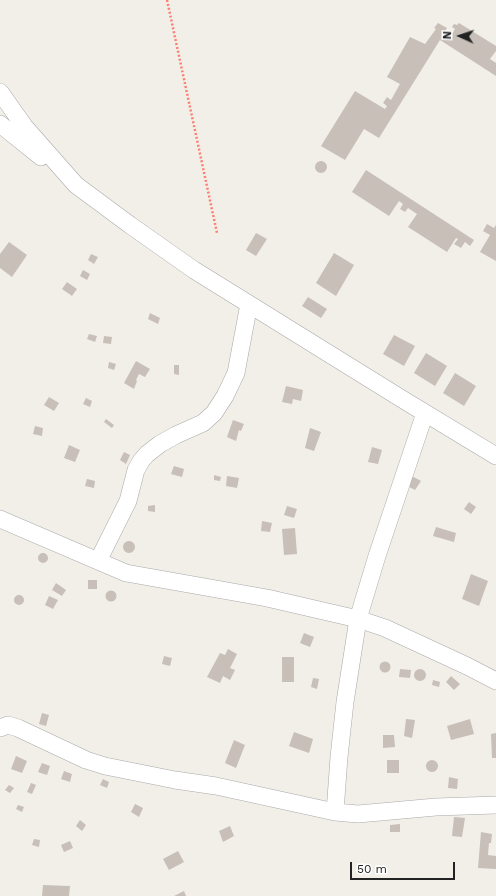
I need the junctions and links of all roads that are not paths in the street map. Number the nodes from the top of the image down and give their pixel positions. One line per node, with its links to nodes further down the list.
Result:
1 (0, 92): 3 (street)
2 (0, 124): 3 (street)
3 (76, 185): 4 (street)
4 (249, 304): 5 (street); 8 (street)
5 (425, 413): 6 (street); 9 (street)
6 (496, 456)
7 (0, 519): 8 (street)
8 (98, 561): 9 (street)
9 (358, 619): 10 (street); 13 (street)
10 (496, 681)
11 (0, 728): 13 (street)
12 (496, 805): 13 (street)
13 (335, 812)

